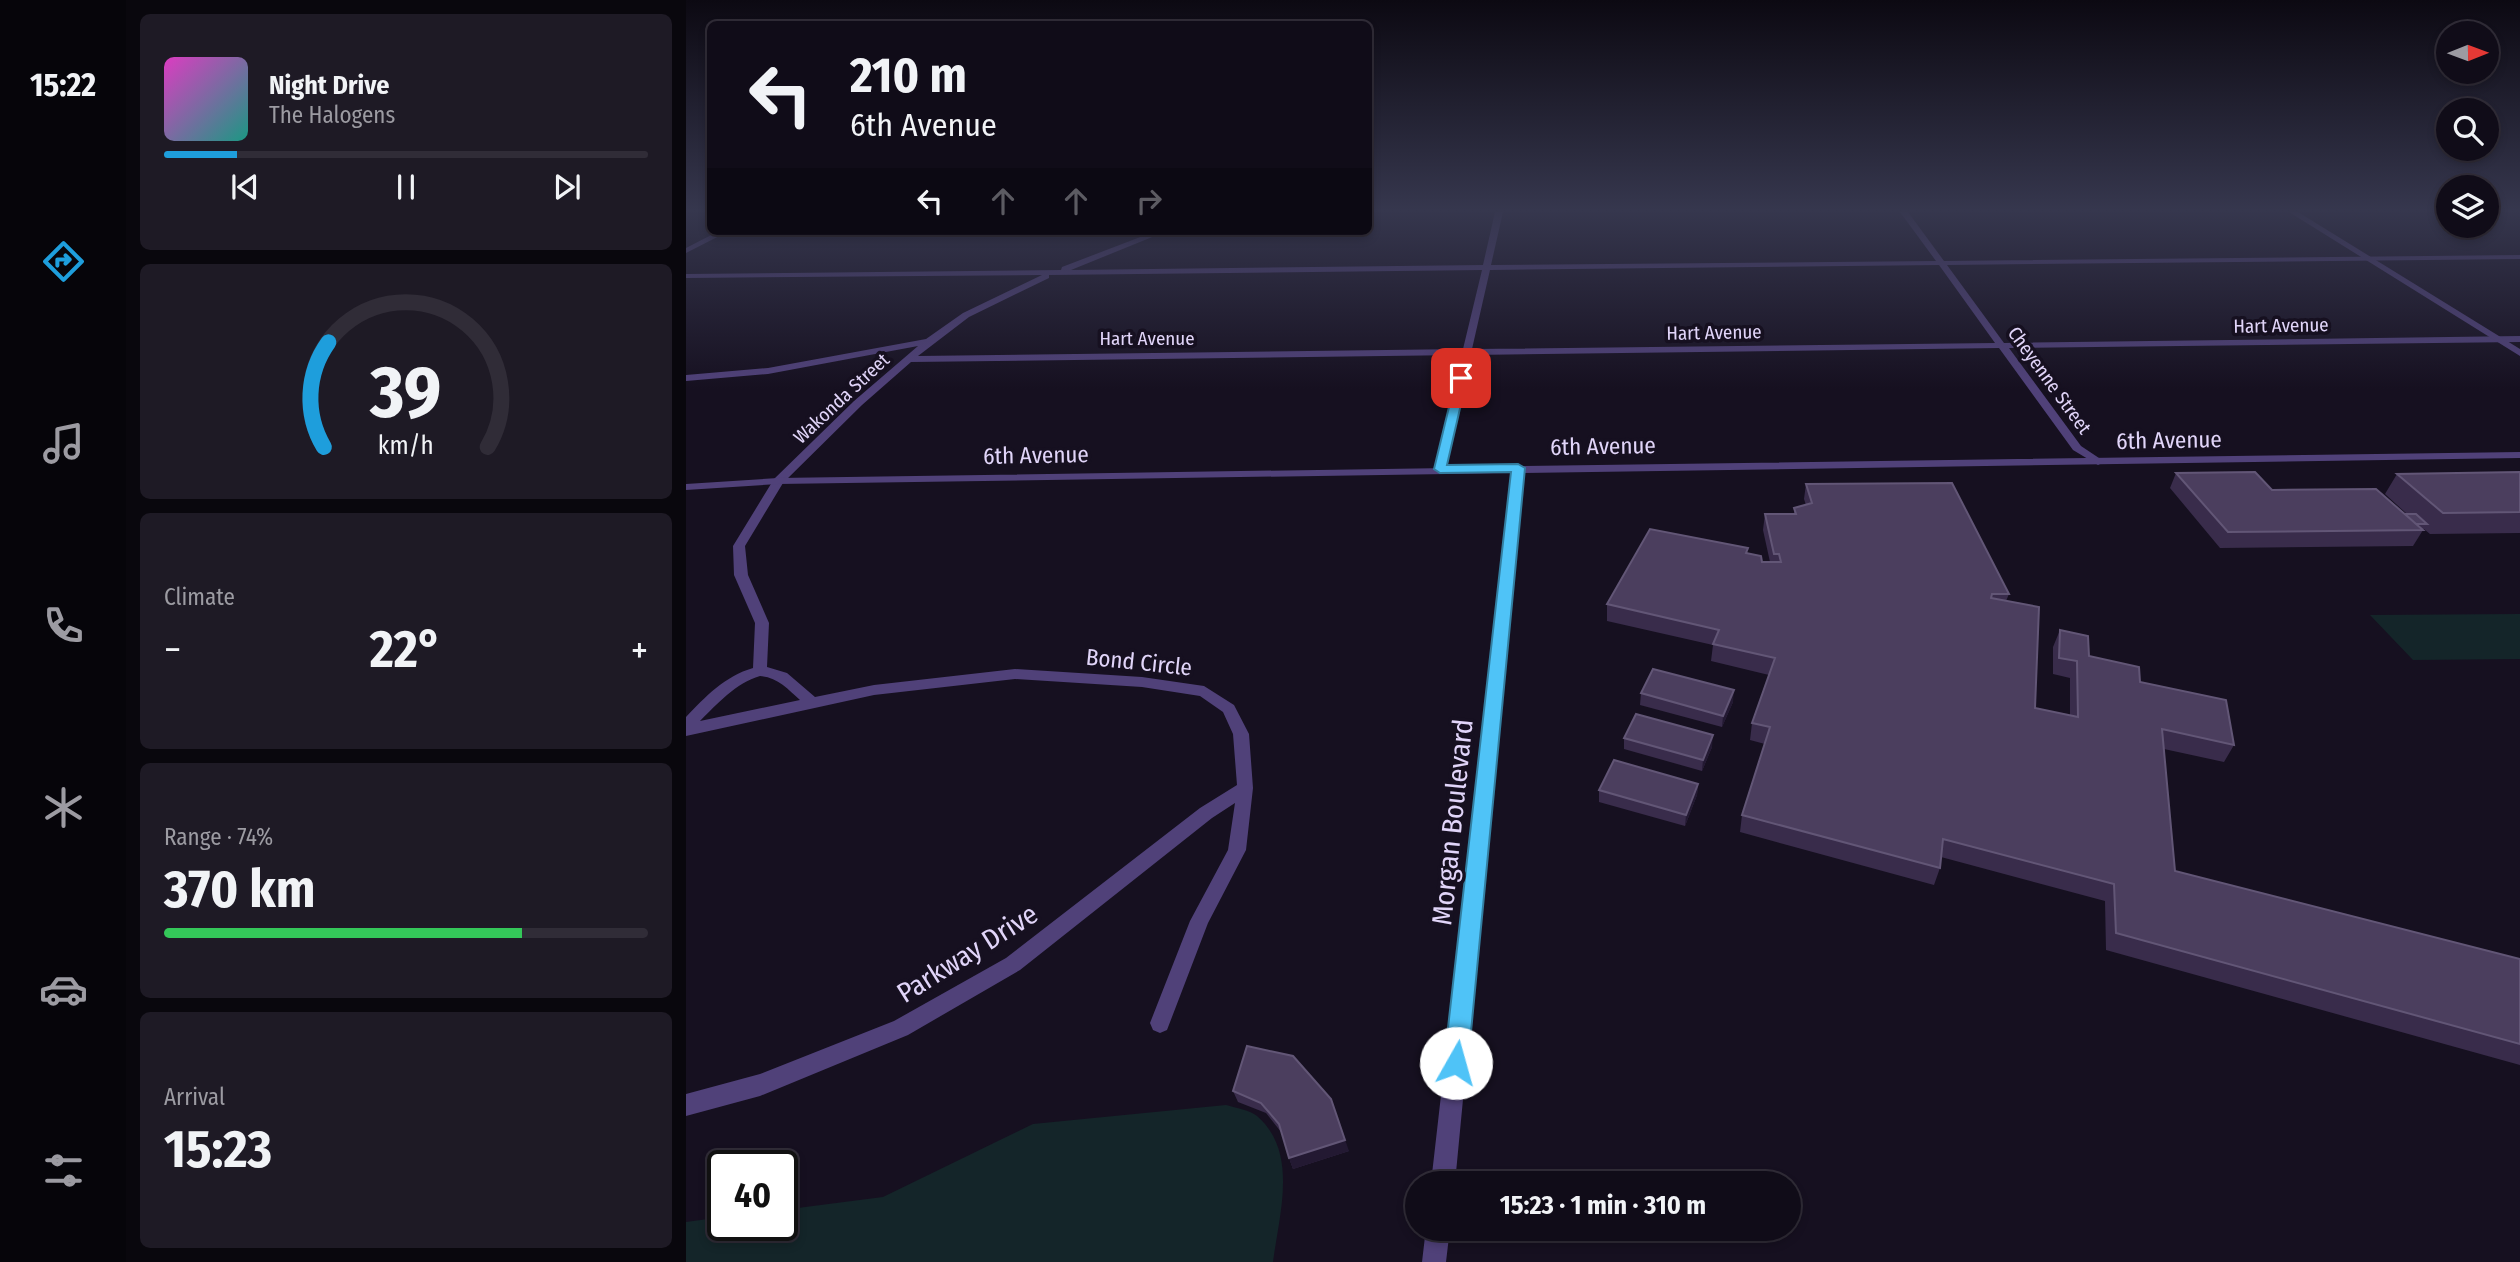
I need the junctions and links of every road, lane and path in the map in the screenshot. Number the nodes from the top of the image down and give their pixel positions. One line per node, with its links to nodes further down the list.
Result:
1 (1059, 271): 6 (street, Wakonda Street)
2 (1176, 271): 6 (street)
3 (1487, 271): 12 (street)
4 (1948, 271): 11 (street, Cheyenne Street)
5 (2388, 271): 8 (street)
6 (1056, 272): 7 (street); 10 (street, Wakonda Street)
7 (686, 276)
8 (2498, 339): 9 (street, Hart Avenue); 11 (street, Hart Avenue); 13 (street)
9 (2520, 339)
10 (929, 342): 14 (street, Wakonda Street); 15 (street)
11 (2002, 346): 12 (street, Hart Avenue); 17 (street, Cheyenne Street)
12 (1468, 353): 14 (street, Hart Avenue); 19 (street)
13 (2520, 353)
14 (908, 359): 20 (street, Wakonda Street)
15 (686, 378)
16 (2520, 455): 17 (street, 6th Avenue)
17 (2098, 462): 18 (street, 6th Avenue)
18 (1518, 468): 19 (street, 6th Avenue); 28 (street, Morgan Boulevard)
19 (1440, 469): 20 (street, 6th Avenue)
20 (778, 481): 21 (street, 6th Avenue); 22 (street)
21 (686, 488)
22 (760, 671): 23 (street); 24 (street)
23 (811, 702): 24 (street, Bond Circle); 25 (street, Bond Circle)
24 (686, 728)
25 (1245, 788): 26 (street, Bond Circle); 27 (street, Parkway Drive)
26 (1160, 1023)
27 (686, 1105)
28 (1444, 1171)
29 (1436, 1241): 30 (street)
30 (1434, 1262)

